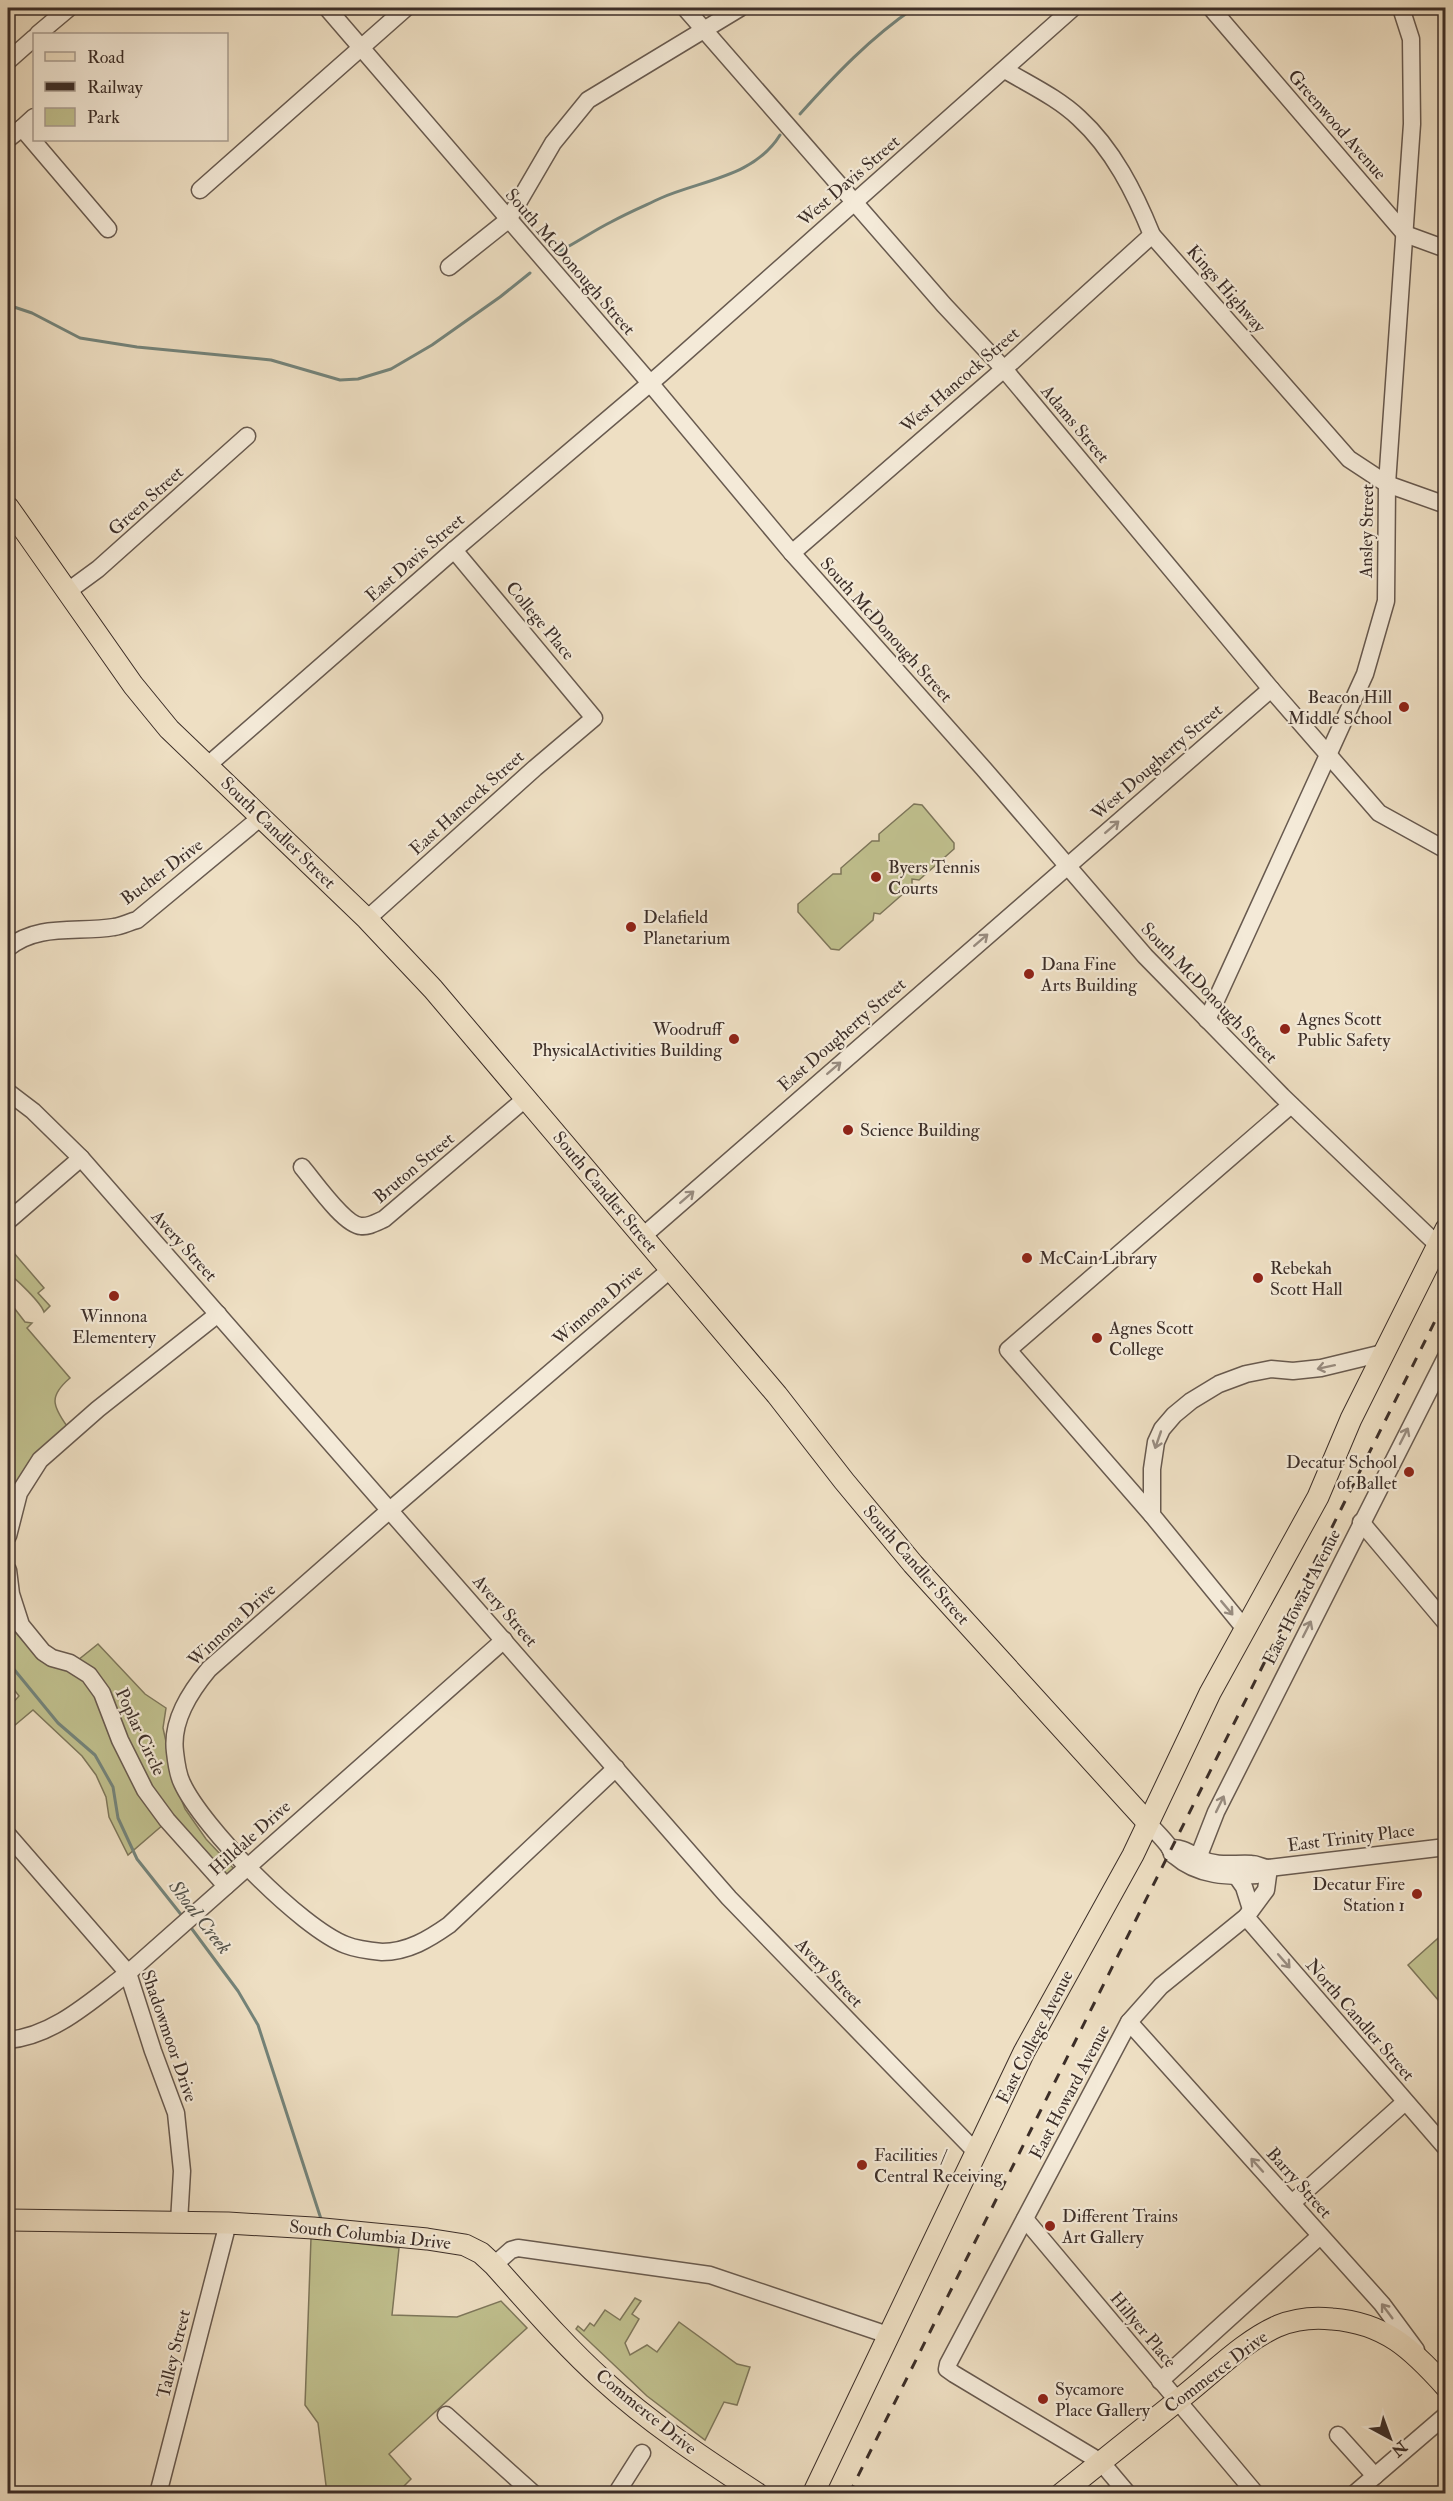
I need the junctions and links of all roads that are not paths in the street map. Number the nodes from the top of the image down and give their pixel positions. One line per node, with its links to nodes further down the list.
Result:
1 (69, 8): 10 (street)
2 (327, 8): 12 (street, South McDonough Street)
3 (406, 8): 12 (street)
4 (685, 8): 9 (street, Adams Street)
5 (740, 8): 9 (street)
6 (1074, 8): 14 (street, West Davis Street)
7 (1211, 8): 22 (street, Greenwood Avenue)
8 (1401, 8): 22 (street, Ansley Street)
9 (704, 29): 19 (street, Adams Street); 20 (street)
10 (39, 33)
11 (33, 39): 13 (street)
12 (361, 47): 18 (street); 20 (street, South McDonough Street)
13 (8, 61)
14 (1005, 70): 19 (street, West Davis Street); 23 (street, Kings Highway)
15 (28, 122): 16 (street)
16 (8, 139)
17 (42, 141): 21 (street)
18 (200, 190)
19 (855, 201): 26 (street, Adams Street); 27 (street, West Davis Street)
20 (508, 220): 25 (street); 27 (street, South McDonough Street)
21 (108, 229)
22 (1405, 234): 24 (street, Greenwood Avenue); 29 (street, Ansley Street)
23 (1152, 235): 26 (street, West Hancock Street); 29 (street, Kings Highway)
24 (1446, 249)
25 (449, 267)
26 (1004, 369): 33 (street, West Hancock Street); 35 (street, Adams Street)
27 (650, 383): 32 (street, East Davis Street); 33 (street, South McDonough Street)
28 (247, 436): 34 (street, Green Street)
29 (1387, 484): 30 (street, Kings Highway); 37 (street, Ansley Street)
30 (1446, 505)
31 (8, 507): 34 (main road, South Candler Street)
32 (454, 550): 36 (street, College Place); 38 (street, East Davis Street)
33 (792, 553): 41 (street, South McDonough Street)
34 (68, 591): 38 (main road, South Candler Street)
35 (1271, 689): 37 (street, Adams Street); 41 (street, West Dougherty Street, one-way to 35)
36 (594, 718): 42 (street, East Hancock Street)
37 (1329, 755): 40 (street, Adams Street); 44 (street, Ansley Street)
38 (208, 765): 39 (main road, South Candler Street)
39 (260, 819): 42 (main road, South Candler Street); 43 (street, Bucher Drive)
40 (1446, 850)
41 (1068, 865): 44 (street, South McDonough Street); 51 (street, East Dougherty Street, one-way to 41)
42 (367, 919): 46 (main road, South Candler Street)
43 (8, 948)
44 (1207, 1020): 47 (street, South McDonough Street)
45 (8, 1092): 48 (street, Avery Street)
46 (525, 1098): 49 (street, Bruton Street); 51 (main road, South Candler Street)
47 (1291, 1105): 52 (street, South McDonough Street); 58 (street)
48 (81, 1158): 50 (street); 54 (street, Avery Street)
49 (302, 1167)
50 (8, 1221)
51 (643, 1236): 53 (main road, South Candler Street)
52 (1443, 1242): 55 (main road, East College Avenue)
53 (671, 1269): 57 (street, Winnona Drive); 66 (main road, South Candler Street)
54 (218, 1314): 57 (street, Avery Street); 60 (street)
55 (1383, 1353): 58 (street, one-way to 58); 63 (main road, East College Avenue)
56 (1446, 1357): 59 (street, East Howard Avenue, one-way to 56)
57 (390, 1510): 64 (street, Avery Street); 71 (street, Winnona Drive)
58 (1152, 1515): 63 (street, one-way to 63)
59 (1361, 1522): 62 (street); 70 (street, East Howard Avenue, one-way to 59)
60 (8, 1536)
61 (8, 1570): 74 (street, Poplar Circle)
62 (1446, 1623)
63 (1245, 1629): 66 (main road, East College Avenue)
64 (504, 1640): 65 (street, Avery Street); 71 (street, Hilldale Drive)
65 (616, 1768): 71 (street, Winnona Drive); 81 (street, Avery Street)
66 (1148, 1823): 69 (street, South Candler Street); 81 (main road, East College Avenue)
67 (8, 1835): 76 (street, Shadowmoor Drive)
68 (1446, 1847): 72 (street, East Trinity Place)
69 (1170, 1849): 70 (street); 73 (street, East Trinity Place)
70 (1205, 1861): 72 (street, East Trinity Place)
71 (247, 1866): 74 (street, Hilldale Drive)
72 (1266, 1868): 73 (street, East Trinity Place); 75 (street, East Howard Avenue)
73 (1237, 1876): 75 (street, North Candler Street)
74 (226, 1886): 76 (street, Hilldale Drive)
75 (1249, 1913): 77 (street, East Howard Avenue); 79 (street, North Candler Street, one-way to 79)
76 (128, 1973): 78 (street, Hilldale Drive); 85 (street, Shadowmoor Drive)
77 (1129, 2022): 82 (street, Barry Street, one-way to 77); 83 (street, East Howard Avenue)
78 (8, 2040)
79 (1405, 2103): 80 (street, North Candler Street); 82 (street)
80 (1446, 2148)
81 (977, 2153): 89 (main road, East College Avenue)
82 (1292, 2203): 87 (street, Barry Street)
83 (1025, 2219): 90 (street, Hillyer Place); 97 (street, East Howard Avenue)
84 (8, 2220): 85 (main road, South Columbia Drive)
85 (179, 2222): 86 (main road, South Columbia Drive)
86 (228, 2223): 88 (main road, South Columbia Drive); 99 (street, Talley Street)
87 (1320, 2236): 90 (street); 91 (street, Barry Street, one-way to 87)
88 (494, 2265): 89 (street); 102 (main road, Commerce Drive)
89 (888, 2335): 103 (main road, East College Avenue)
90 (1160, 2381): 92 (street, Hillyer Place)
91 (1440, 2381): 92 (main road, Commerce Drive)
92 (1177, 2401): 97 (main road, Commerce Drive); 106 (street, Hillyer Place)
93 (446, 2415): 100 (street)
94 (1446, 2415): 98 (street)
95 (1338, 2435): 98 (street)
96 (642, 2453): 101 (street)
97 (1101, 2462): 104 (main road, Commerce Drive); 105 (street)
98 (1375, 2476): 107 (street)
99 (158, 2493)
100 (534, 2493)
101 (616, 2493)
102 (758, 2493)
103 (813, 2493)
104 (1061, 2493)
105 (1128, 2493)
106 (1256, 2493)
107 (1354, 2493)

